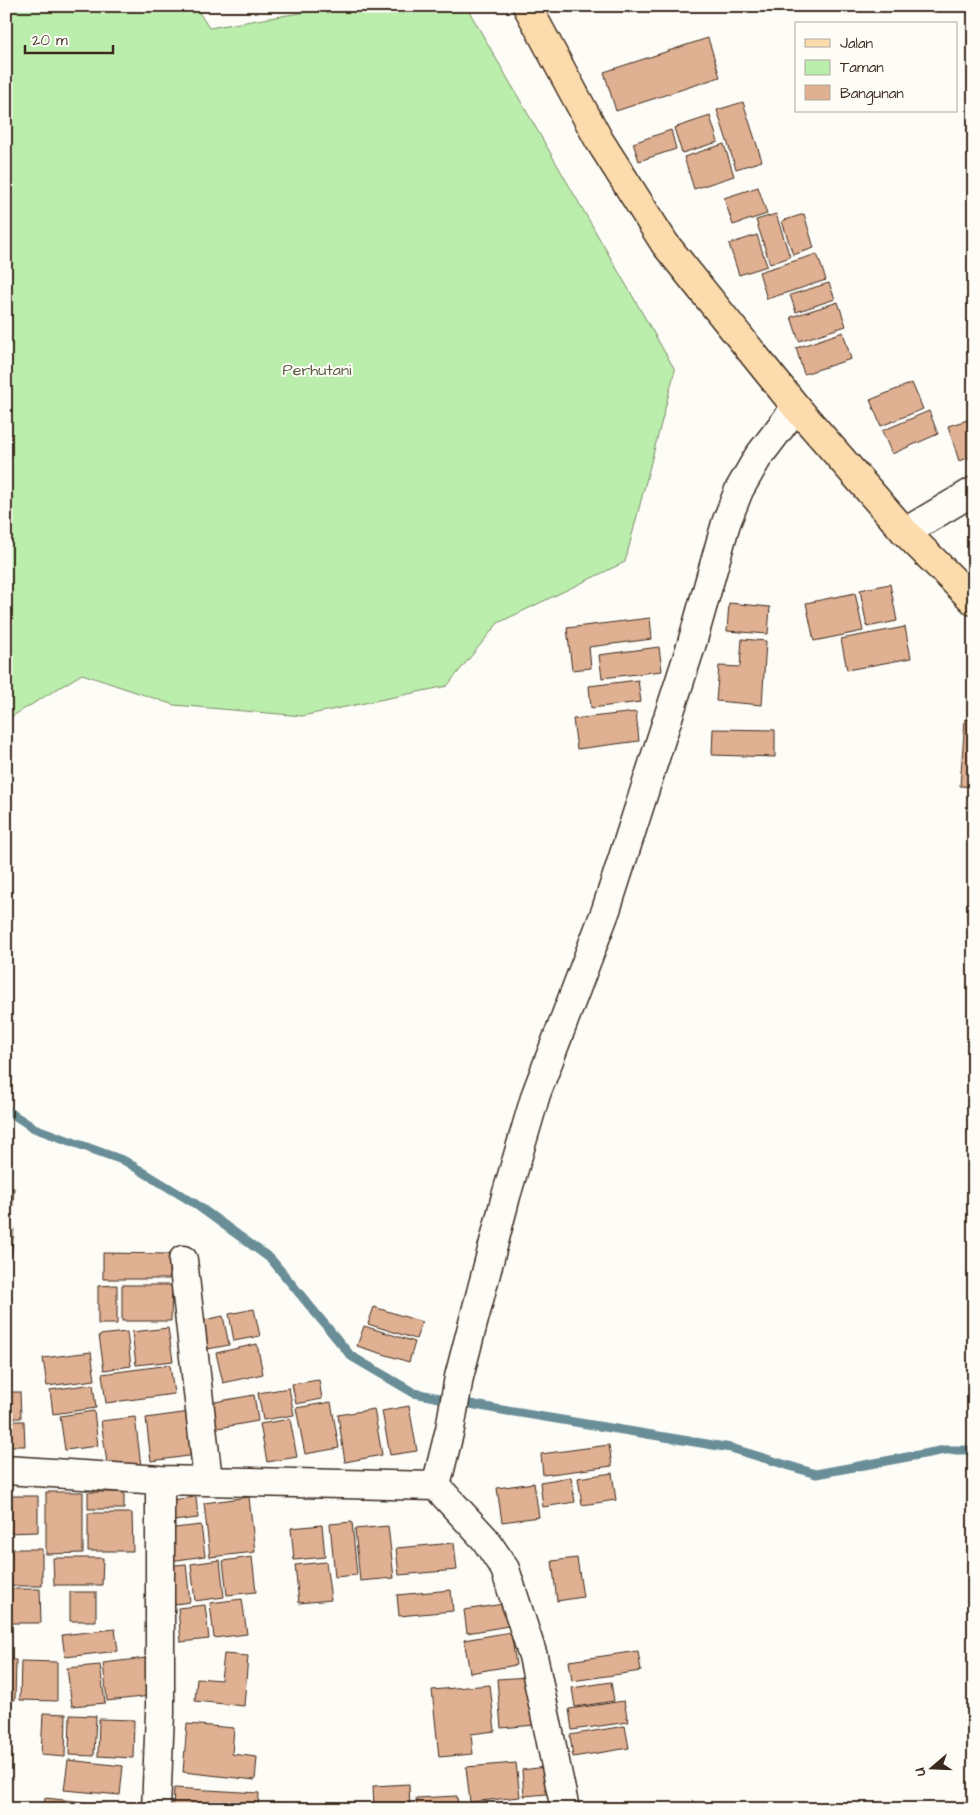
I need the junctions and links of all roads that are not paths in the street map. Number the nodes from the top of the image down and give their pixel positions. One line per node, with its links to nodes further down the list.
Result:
1 (527, 6): 2 (main road)
2 (796, 407): 4 (main road); 10 (street)
3 (974, 491): 4 (street)
4 (905, 532): 5 (main road)
5 (974, 601)
6 (183, 1260): 9 (street)
7 (6, 1470): 8 (street)
8 (160, 1480): 9 (street); 11 (street)
9 (208, 1480): 10 (street)
10 (436, 1486): 12 (street)
11 (156, 1809)
12 (565, 1809)

